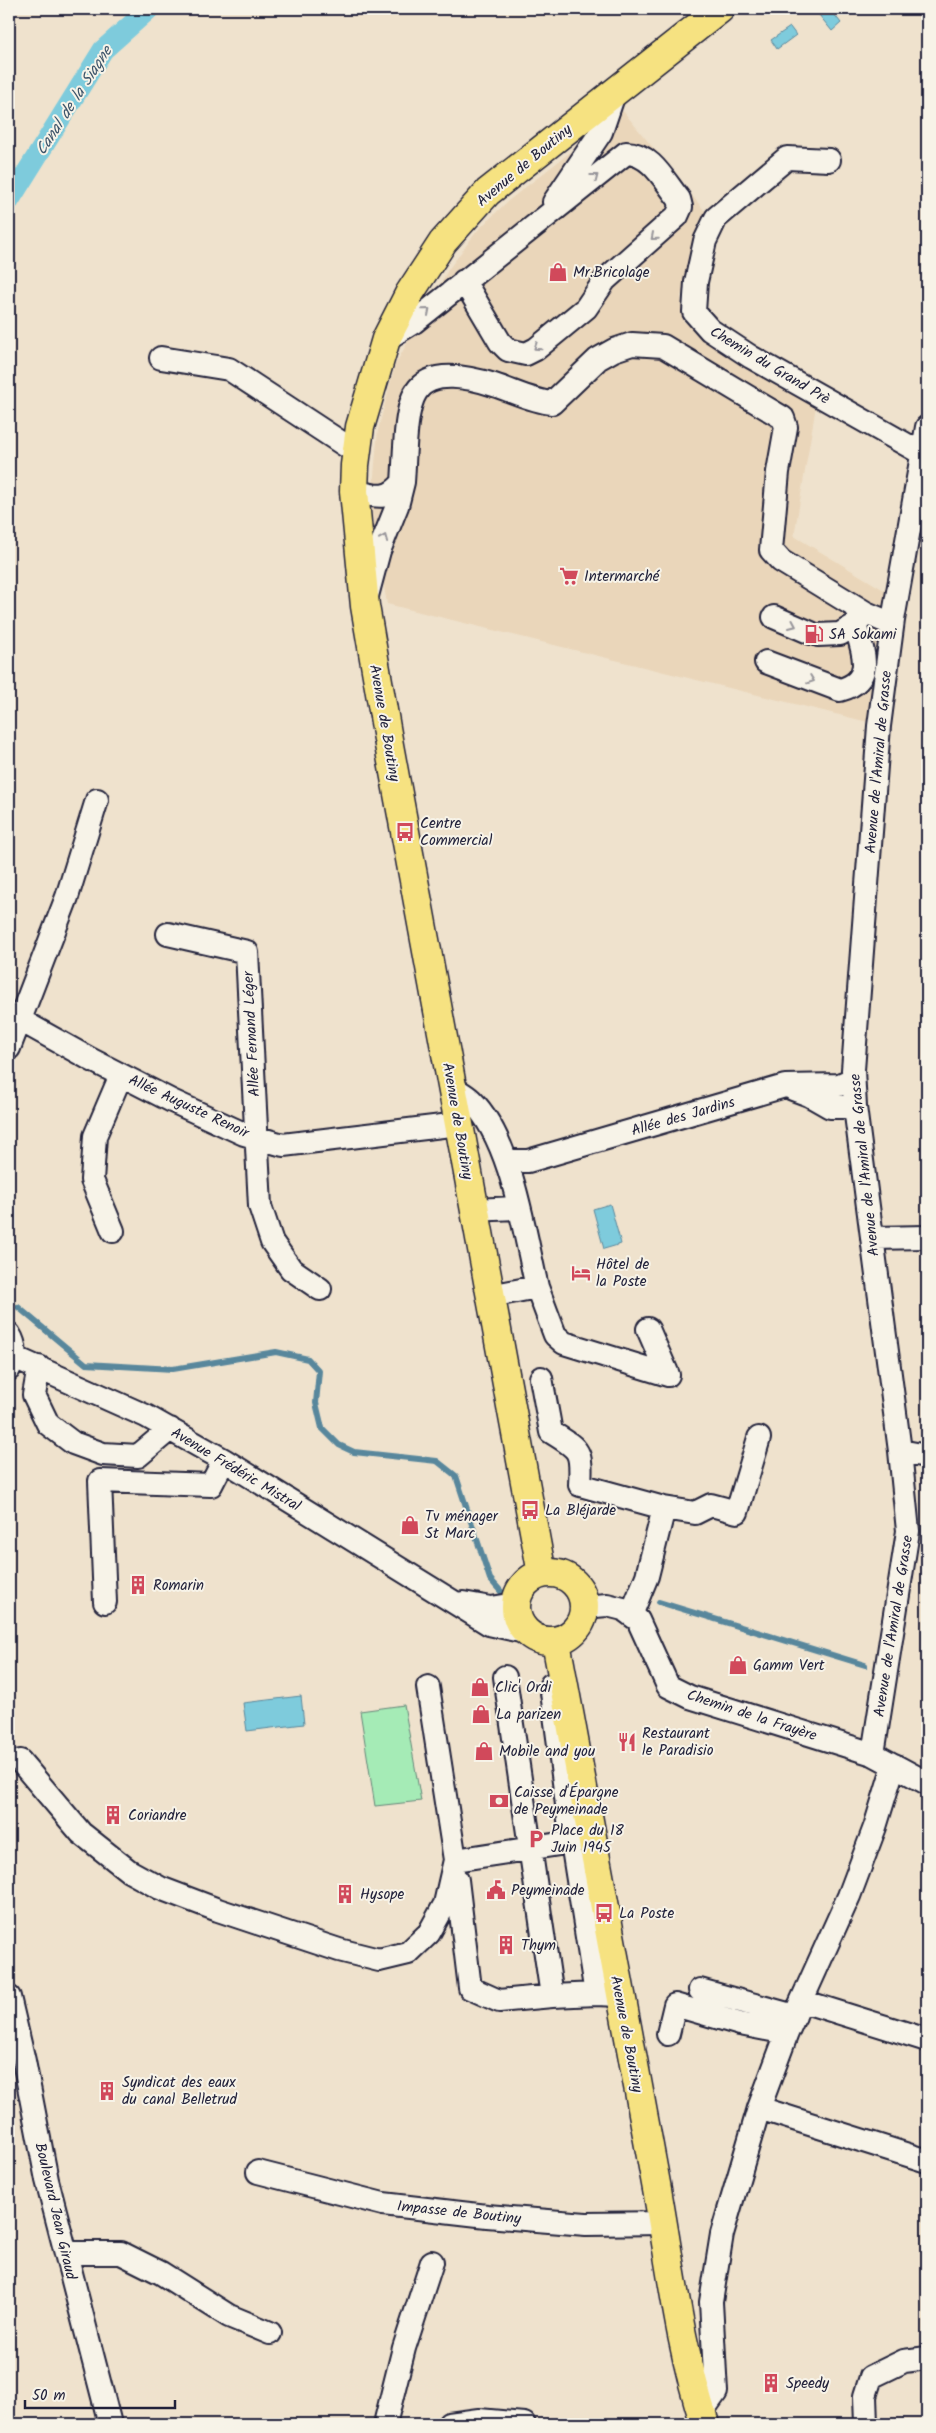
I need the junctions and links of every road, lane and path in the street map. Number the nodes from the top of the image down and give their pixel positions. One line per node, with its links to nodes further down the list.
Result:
1 (720, 9): 2 (main road, Avenue de Boutiny)
2 (615, 91): 4 (street); 6 (main road, Avenue de Boutiny)
3 (829, 160): 10 (street, Chemin du Grand Prè)
4 (547, 214): 5 (street); 5 (street, one-way to 5)
5 (464, 281): 6 (street, one-way to 5)
6 (386, 339): 9 (main road, Avenue de Boutiny)
7 (162, 358): 9 (street)
8 (927, 428): 10 (street, Avenue de l'Amiral de Grasse)
9 (357, 453): 12 (main road, Avenue de Boutiny)
10 (923, 454): 16 (street, Avenue de l'Amiral de Grasse)
11 (403, 482): 12 (street); 13 (street, one-way to 11); 15 (street)
12 (354, 491): 13 (main road, Avenue de Boutiny)
13 (365, 602): 25 (main road, Avenue de Boutiny)
14 (774, 617): 15 (street, one-way to 15)
15 (861, 619): 16 (street); 17 (street, one-way to 15)
16 (892, 624): 23 (street, Avenue de l'Amiral de Grasse)
17 (766, 662)
18 (97, 800): 20 (street)
19 (168, 934): 28 (street, Allée Fernand Léger)
20 (15, 1018): 21 (street); 22 (street, Allée Auguste Renoir)
21 (9, 1048)
22 (121, 1075): 28 (street, Allée Auguste Renoir); 32 (street)
23 (853, 1078): 24 (street, Allée des Jardins); 26 (street, Avenue de l'Amiral de Grasse)
24 (785, 1086): 26 (street); 29 (street, Allée des Jardins)
25 (452, 1087): 27 (main road, Avenue de Boutiny); 29 (street)
26 (855, 1107): 34 (street, Avenue de l'Amiral de Grasse)
27 (459, 1124): 28 (street, Allée Auguste Renoir); 31 (main road, Avenue de Boutiny)
28 (256, 1137): 36 (street)
29 (507, 1161): 30 (street)
30 (518, 1208): 31 (street); 35 (street)
31 (474, 1210): 37 (main road, Avenue de Boutiny)
32 (113, 1231)
33 (927, 1237): 34 (street)
34 (872, 1238): 45 (street, Avenue de l'Amiral de Grasse)
35 (537, 1288): 37 (street); 38 (street)
36 (320, 1289)
37 (490, 1296): 49 (main road, Avenue de Boutiny)
38 (648, 1329)
39 (9, 1334): 40 (street)
40 (11, 1363): 41 (street, Avenue Frédéric Mistral)
41 (39, 1367): 43 (street, Avenue Frédéric Mistral); 43 (street)
42 (541, 1378): 48 (street)
43 (170, 1429): 47 (street, Avenue Frédéric Mistral)
44 (758, 1438): 48 (street)
45 (900, 1451): 46 (street); 58 (street, Avenue de l'Amiral de Grasse)
46 (927, 1456)
47 (224, 1460): 50 (street, Avenue Frédéric Mistral); 51 (street)
48 (664, 1508): 54 (street)
49 (542, 1574): 52 (main road); 53 (main road)
50 (448, 1600): 52 (street, Avenue Frédéric Mistral); 55 (street, Avenue Frédéric Mistral)
51 (105, 1602)
52 (516, 1604): 55 (main road)
53 (584, 1608): 54 (street); 55 (main road)
54 (631, 1614): 58 (street, Chemin de la Frayère)
55 (543, 1638): 62 (main road, Avenue de Boutiny)
56 (505, 1677): 63 (street)
57 (428, 1687): 64 (street)
58 (873, 1754): 60 (street, Chemin de la Frayère)
59 (20, 1761): 64 (street)
60 (894, 1765): 61 (street, Chemin de la Frayère); 69 (street)
61 (927, 1783)
62 (581, 1841): 63 (street); 66 (main road, Avenue de Boutiny)
63 (530, 1849): 64 (street); 67 (street)
64 (455, 1860): 67 (street)
65 (700, 1990): 69 (street)
66 (608, 1994): 67 (street); 75 (main road, Avenue de Boutiny)
67 (552, 1996)
68 (9, 1997): 76 (street, Boulevard Jean Giraud)
69 (795, 2017): 70 (street); 71 (street); 72 (street)
70 (668, 2034)
71 (927, 2040)
72 (759, 2108): 73 (street); 80 (street)
73 (927, 2162)
74 (258, 2172): 75 (street, Impasse de Boutiny)
75 (664, 2222): 80 (main road, Avenue de Boutiny)
76 (66, 2253): 78 (street); 81 (street, Boulevard Jean Giraud)
77 (432, 2262): 82 (street)
78 (270, 2333)
79 (927, 2358): 85 (street)
80 (703, 2419)
81 (110, 2424)
82 (385, 2424)
83 (449, 2424): 84 (street)
84 (524, 2424)
85 (866, 2424)

